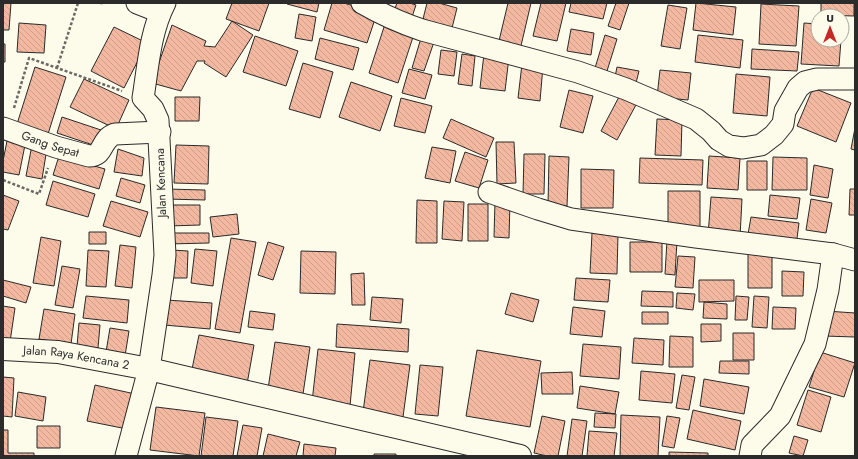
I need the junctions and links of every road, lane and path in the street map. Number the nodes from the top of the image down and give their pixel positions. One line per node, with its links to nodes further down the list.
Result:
1 (78, 3): 7 (path)
2 (100, 3): 3 (path)
3 (105, 3)
4 (137, 3): 6 (street)
5 (362, 3): 8 (street)
6 (163, 8): 9 (street)
7 (57, 68): 9 (path); 10 (path)
8 (855, 79)
9 (143, 98): 11 (street, Jalan Kencana)
10 (6, 129): 12 (street, Gang Sepat)
11 (160, 132): 12 (street, Gang Sepat); 18 (street, Jalan Kencana)
12 (56, 147): 13 (path)
13 (3, 180)
14 (490, 192): 15 (street)
15 (833, 254): 16 (street); 21 (street)
16 (855, 260)
17 (3, 349): 18 (street, Jalan Raya Kencana 2)
18 (149, 369): 19 (street, Jalan Kencana); 20 (street, Jalan Raya Kencana 2)
19 (126, 456)
20 (520, 456)
21 (750, 456)

